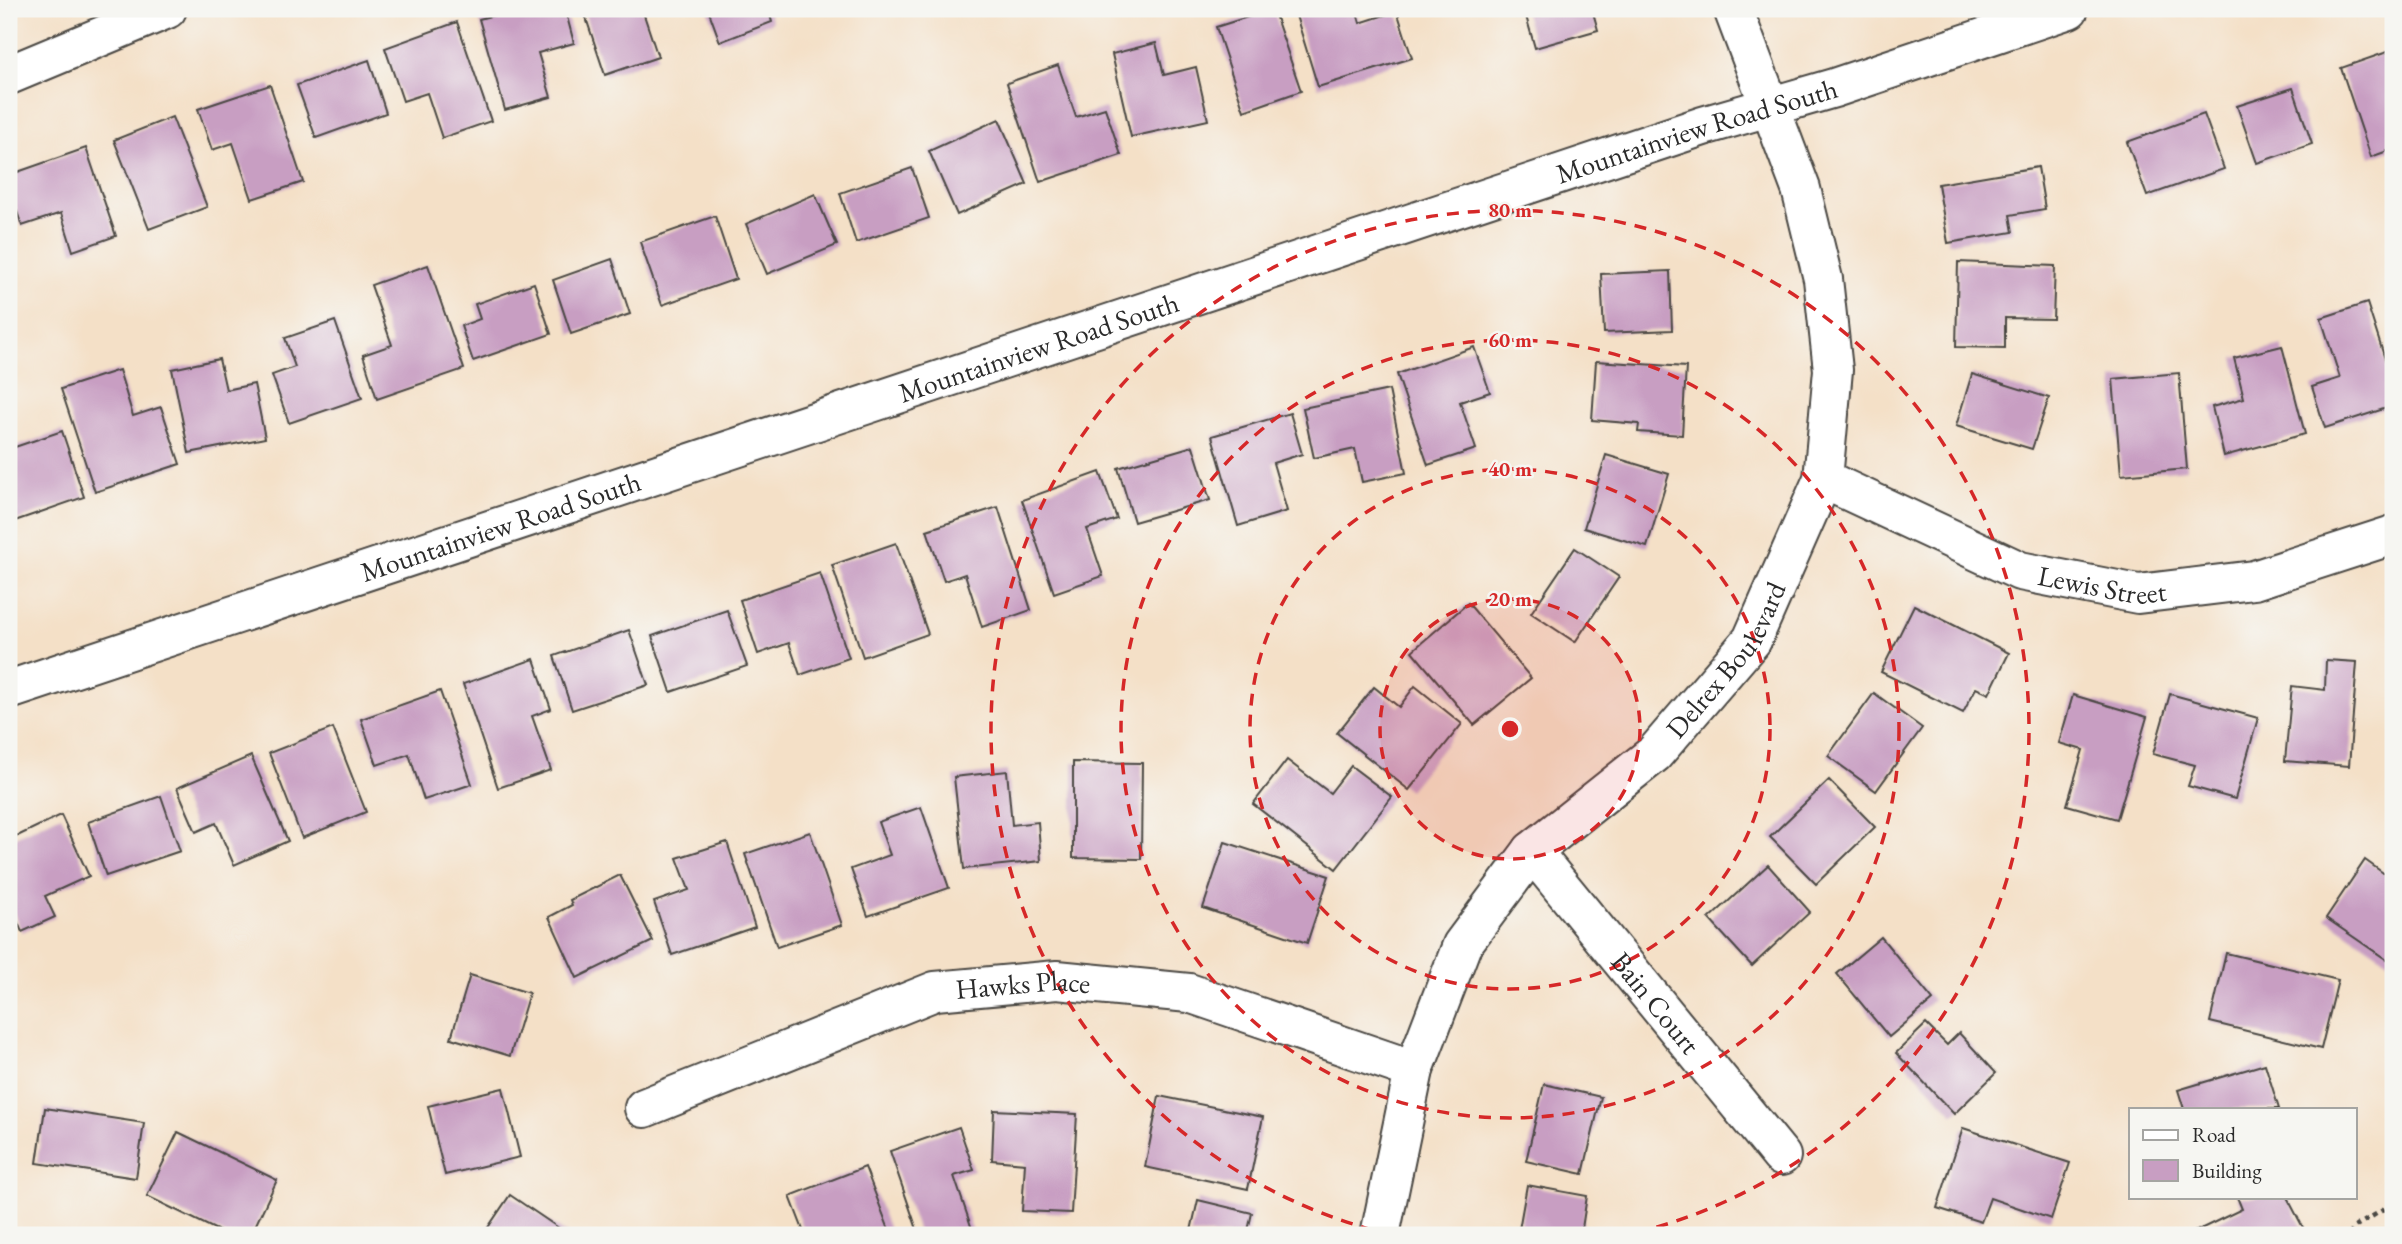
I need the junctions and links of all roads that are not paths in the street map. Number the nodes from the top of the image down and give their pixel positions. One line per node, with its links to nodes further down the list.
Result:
1 (167, 9): 4 (street)
2 (1732, 9): 5 (street, Delrex Boulevard)
3 (2069, 9): 5 (street, Mountainview Road South)
4 (9, 75)
5 (1769, 107): 6 (street, Delrex Boulevard); 8 (street, Mountainview Road South)
6 (1823, 480): 7 (street, Lewis Street); 9 (street, Delrex Boulevard)
7 (2393, 535)
8 (9, 690)
9 (1532, 851): 10 (street, Delrex Boulevard); 12 (street, Bain Court)
10 (1414, 1070): 11 (street, Hawks Place); 13 (street, Delrex Boulevard)
11 (644, 1108)
12 (1781, 1156)
13 (1380, 1235)

